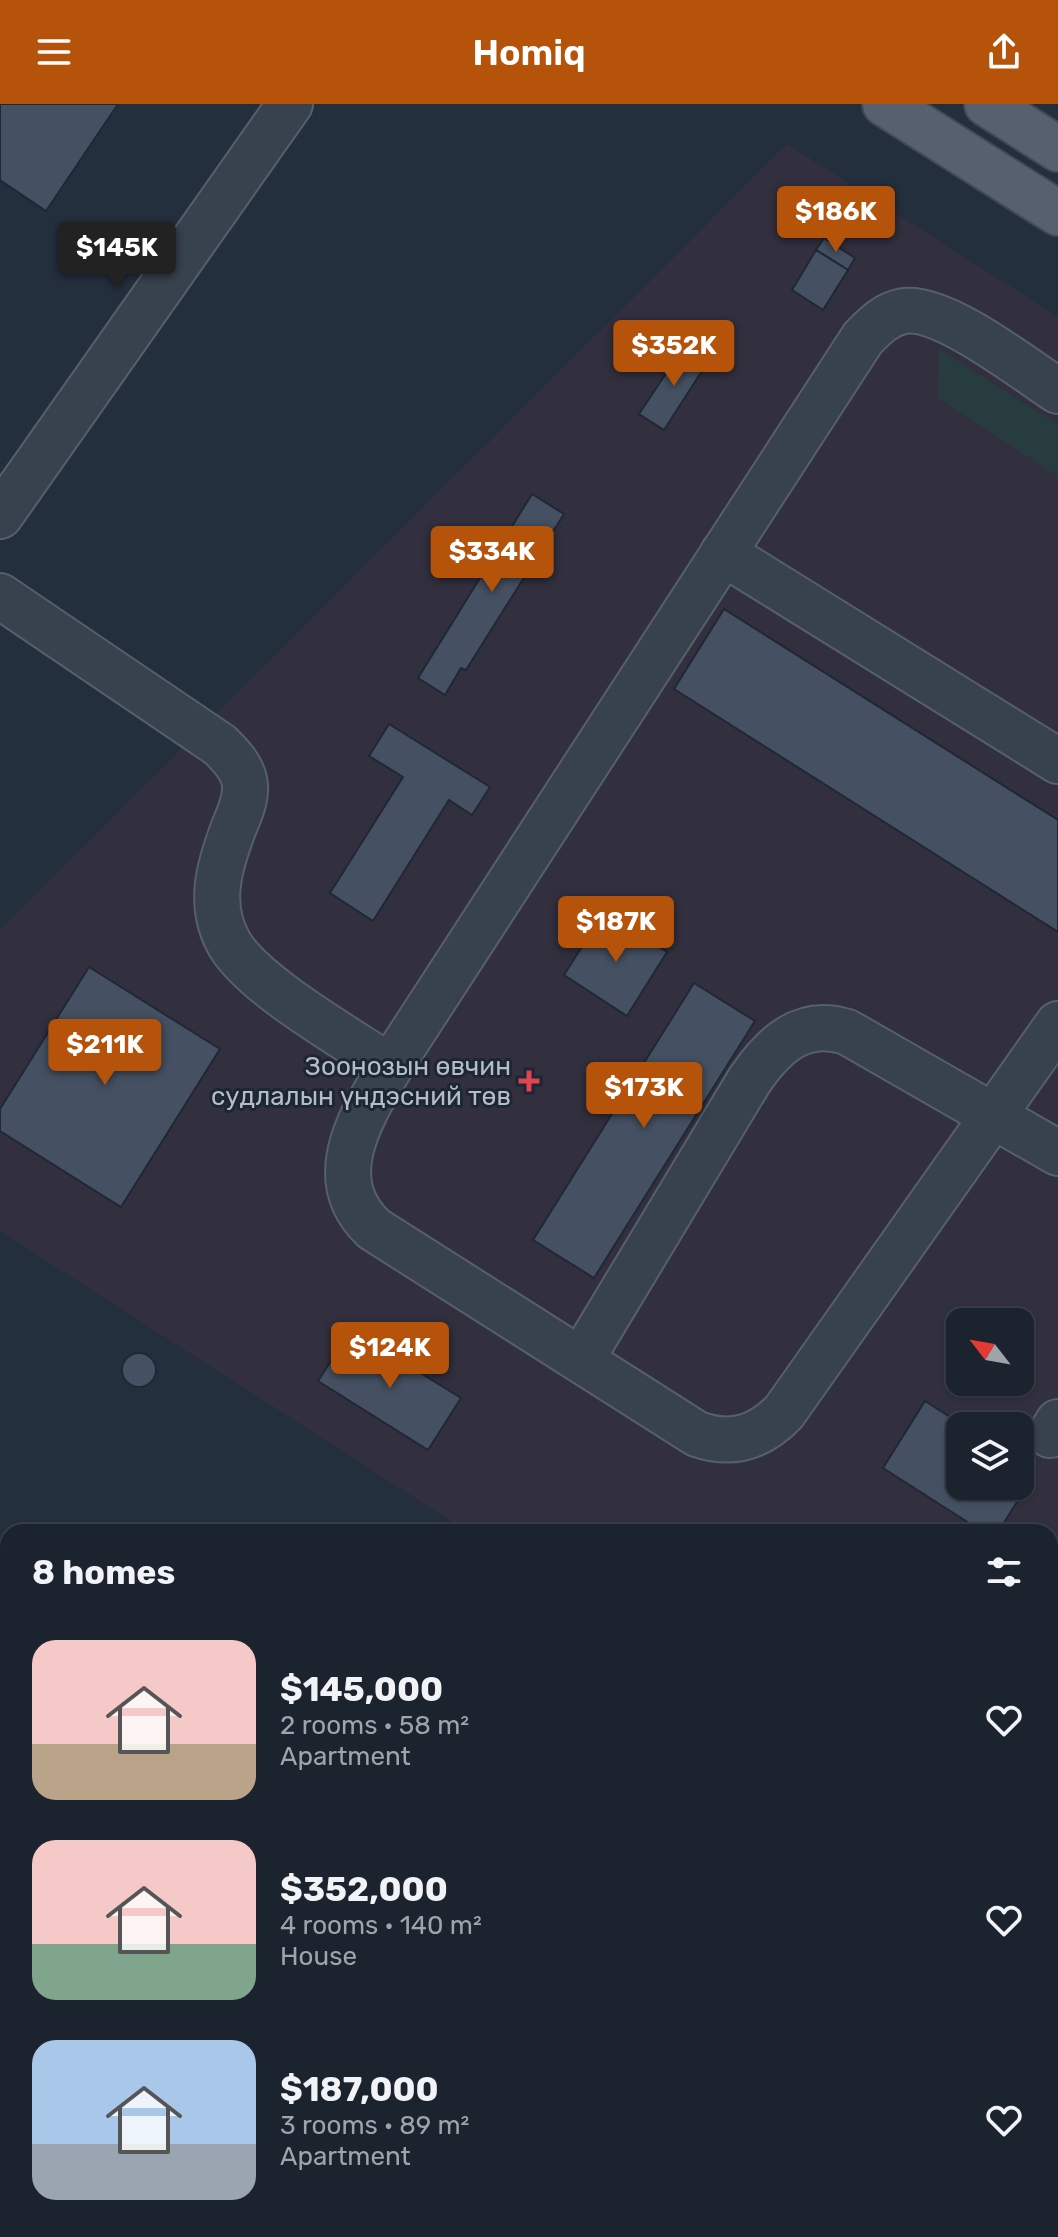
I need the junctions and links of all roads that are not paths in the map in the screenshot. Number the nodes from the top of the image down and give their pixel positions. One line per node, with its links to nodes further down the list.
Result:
1 (290, 104): 7 (street)
2 (885, 104): 5 (main road)
3 (987, 104): 4 (main road)
4 (1058, 149)
5 (1058, 213)
6 (1058, 391): 8 (street)
7 (0, 516)
8 (723, 553): 10 (street); 12 (street)
9 (0, 596): 12 (street)
10 (1058, 761)
11 (1058, 1024): 13 (street)
12 (390, 1067): 15 (street)
13 (994, 1116): 14 (street); 15 (street); 15 (street)
14 (1058, 1153)
15 (581, 1360)

